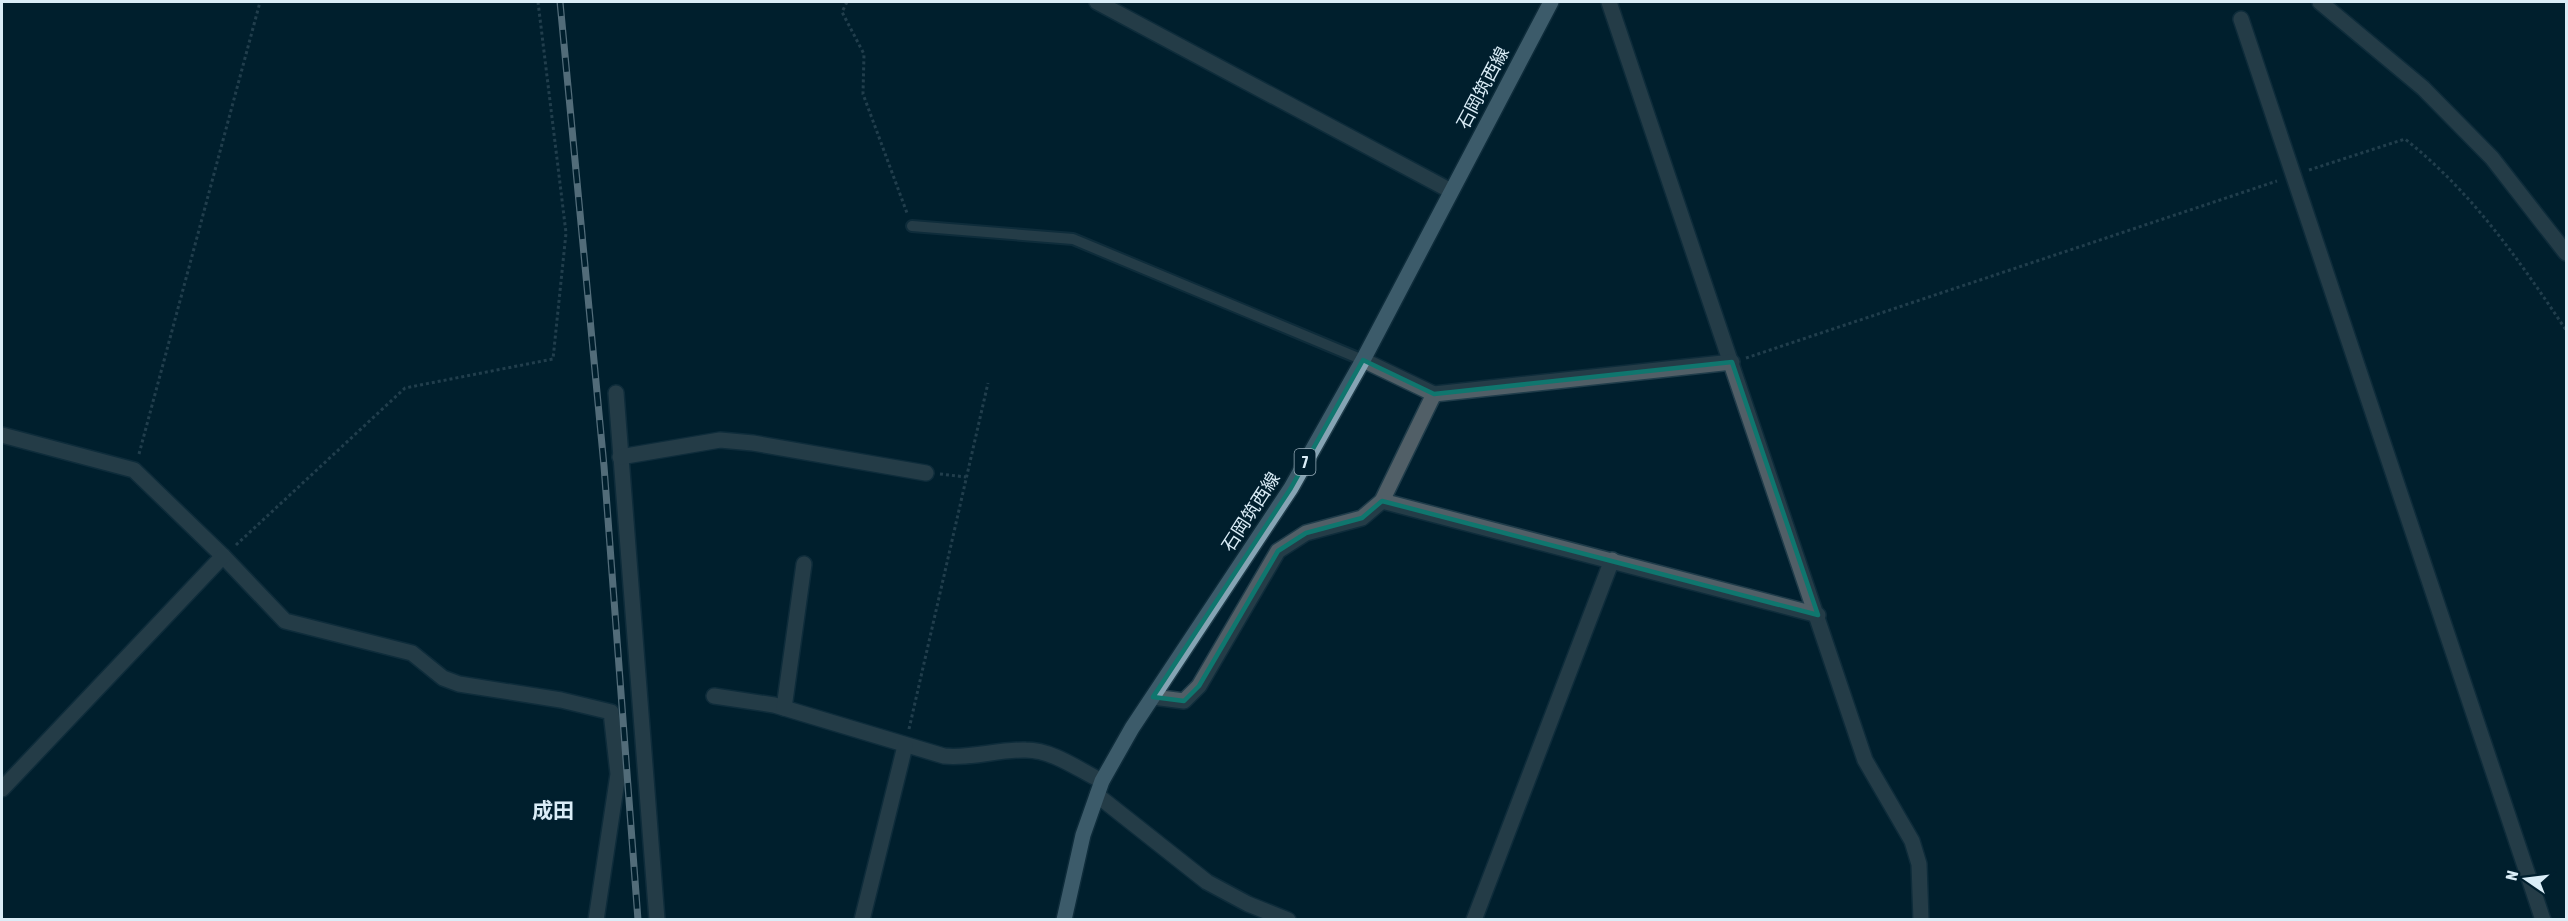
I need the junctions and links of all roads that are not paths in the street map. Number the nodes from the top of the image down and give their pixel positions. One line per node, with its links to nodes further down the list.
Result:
1 (1097, 2): 6 (street)
2 (1551, 2): 6 (main road, 石岡筑西線 / 7)
3 (1609, 2): 10 (street)
4 (2319, 2): 8 (street)
5 (2241, 19): 34 (street)
6 (1451, 191): 9 (main road, 石岡筑西線 / 7)
7 (912, 226): 9 (lane)
8 (2566, 253)
9 (1363, 360): 12 (street); 22 (main road, 石岡筑西線 / 7)
10 (1732, 362): 12 (street); 20 (street)
11 (616, 393): 14 (street)
12 (1434, 394): 16 (street)
13 (2, 435): 17 (street)
14 (620, 457): 15 (street); 28 (street)
15 (926, 473)
16 (1382, 501): 18 (street); 22 (street)
17 (223, 556): 26 (street); 27 (street)
18 (1612, 560): 20 (street); 32 (street)
19 (804, 564): 23 (street)
20 (1818, 615): 33 (street)
21 (714, 696): 23 (street)
22 (1153, 697): 25 (main road, 石岡筑西線 / 7)
23 (784, 708): 24 (street)
24 (905, 746): 25 (street); 29 (street)
25 (1100, 788): 30 (main road, 石岡筑西線 / 7); 31 (street)
26 (2, 789)
27 (597, 920)
28 (657, 920)
29 (862, 920)
30 (1064, 920)
31 (1288, 920)
32 (1474, 920)
33 (1921, 920)
34 (2543, 920)

